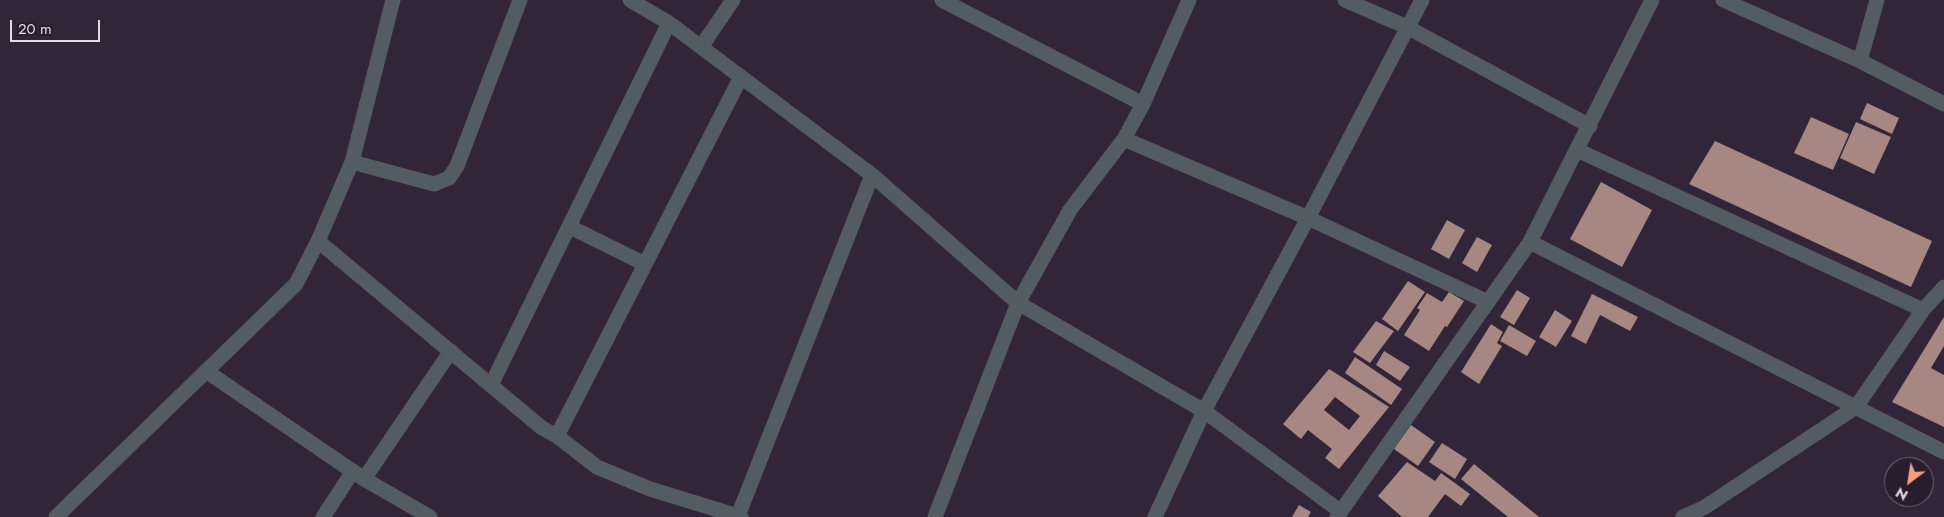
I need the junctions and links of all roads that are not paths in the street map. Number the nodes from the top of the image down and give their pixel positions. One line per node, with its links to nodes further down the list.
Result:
1 (393, 0): 22 (street)
2 (520, 0): 22 (street)
3 (630, 0): 12 (street)
4 (733, 0): 14 (street)
5 (942, 0): 17 (street)
6 (1189, 0): 17 (street)
7 (1345, 0): 13 (street)
8 (1422, 0): 13 (street)
9 (1652, 0): 19 (street)
10 (1723, 0): 15 (street)
11 (1877, 0): 15 (street)
12 (669, 23): 14 (street); 25 (street)
13 (1407, 27): 19 (street); 24 (street)
14 (702, 47): 16 (street)
15 (1860, 62): 18 (street)
16 (741, 77): 23 (street); 28 (street)
17 (1143, 104): 20 (street)
18 (1944, 104)
19 (1590, 126): 21 (street)
20 (1124, 139): 24 (street); 31 (street)
21 (1577, 150): 27 (street); 32 (street)
22 (352, 162): 26 (street)
23 (872, 175): 31 (street); 45 (street)
24 (1308, 218): 30 (street); 37 (street)
25 (570, 227): 28 (street); 35 (street)
26 (318, 242): 33 (street); 34 (street)
27 (1530, 242): 30 (street); 36 (street)
28 (645, 264): 38 (street)
29 (1944, 287): 32 (street)
30 (1488, 302): 41 (street)
31 (1018, 303): 37 (street); 46 (street)
32 (1923, 310): 36 (street)
33 (451, 351): 35 (street); 40 (street)
34 (206, 371): 40 (street); 42 (street)
35 (491, 385): 38 (street)
36 (1856, 407): 39 (street); 48 (street)
37 (1204, 412): 41 (street); 47 (street)
38 (557, 436): 45 (street)
39 (1944, 452)
40 (358, 475): 43 (street); 44 (street)
41 (1339, 514)
42 (56, 517)
43 (323, 517)
44 (430, 517)
45 (739, 517)
46 (935, 517)
47 (1155, 517)
48 (1683, 517)

